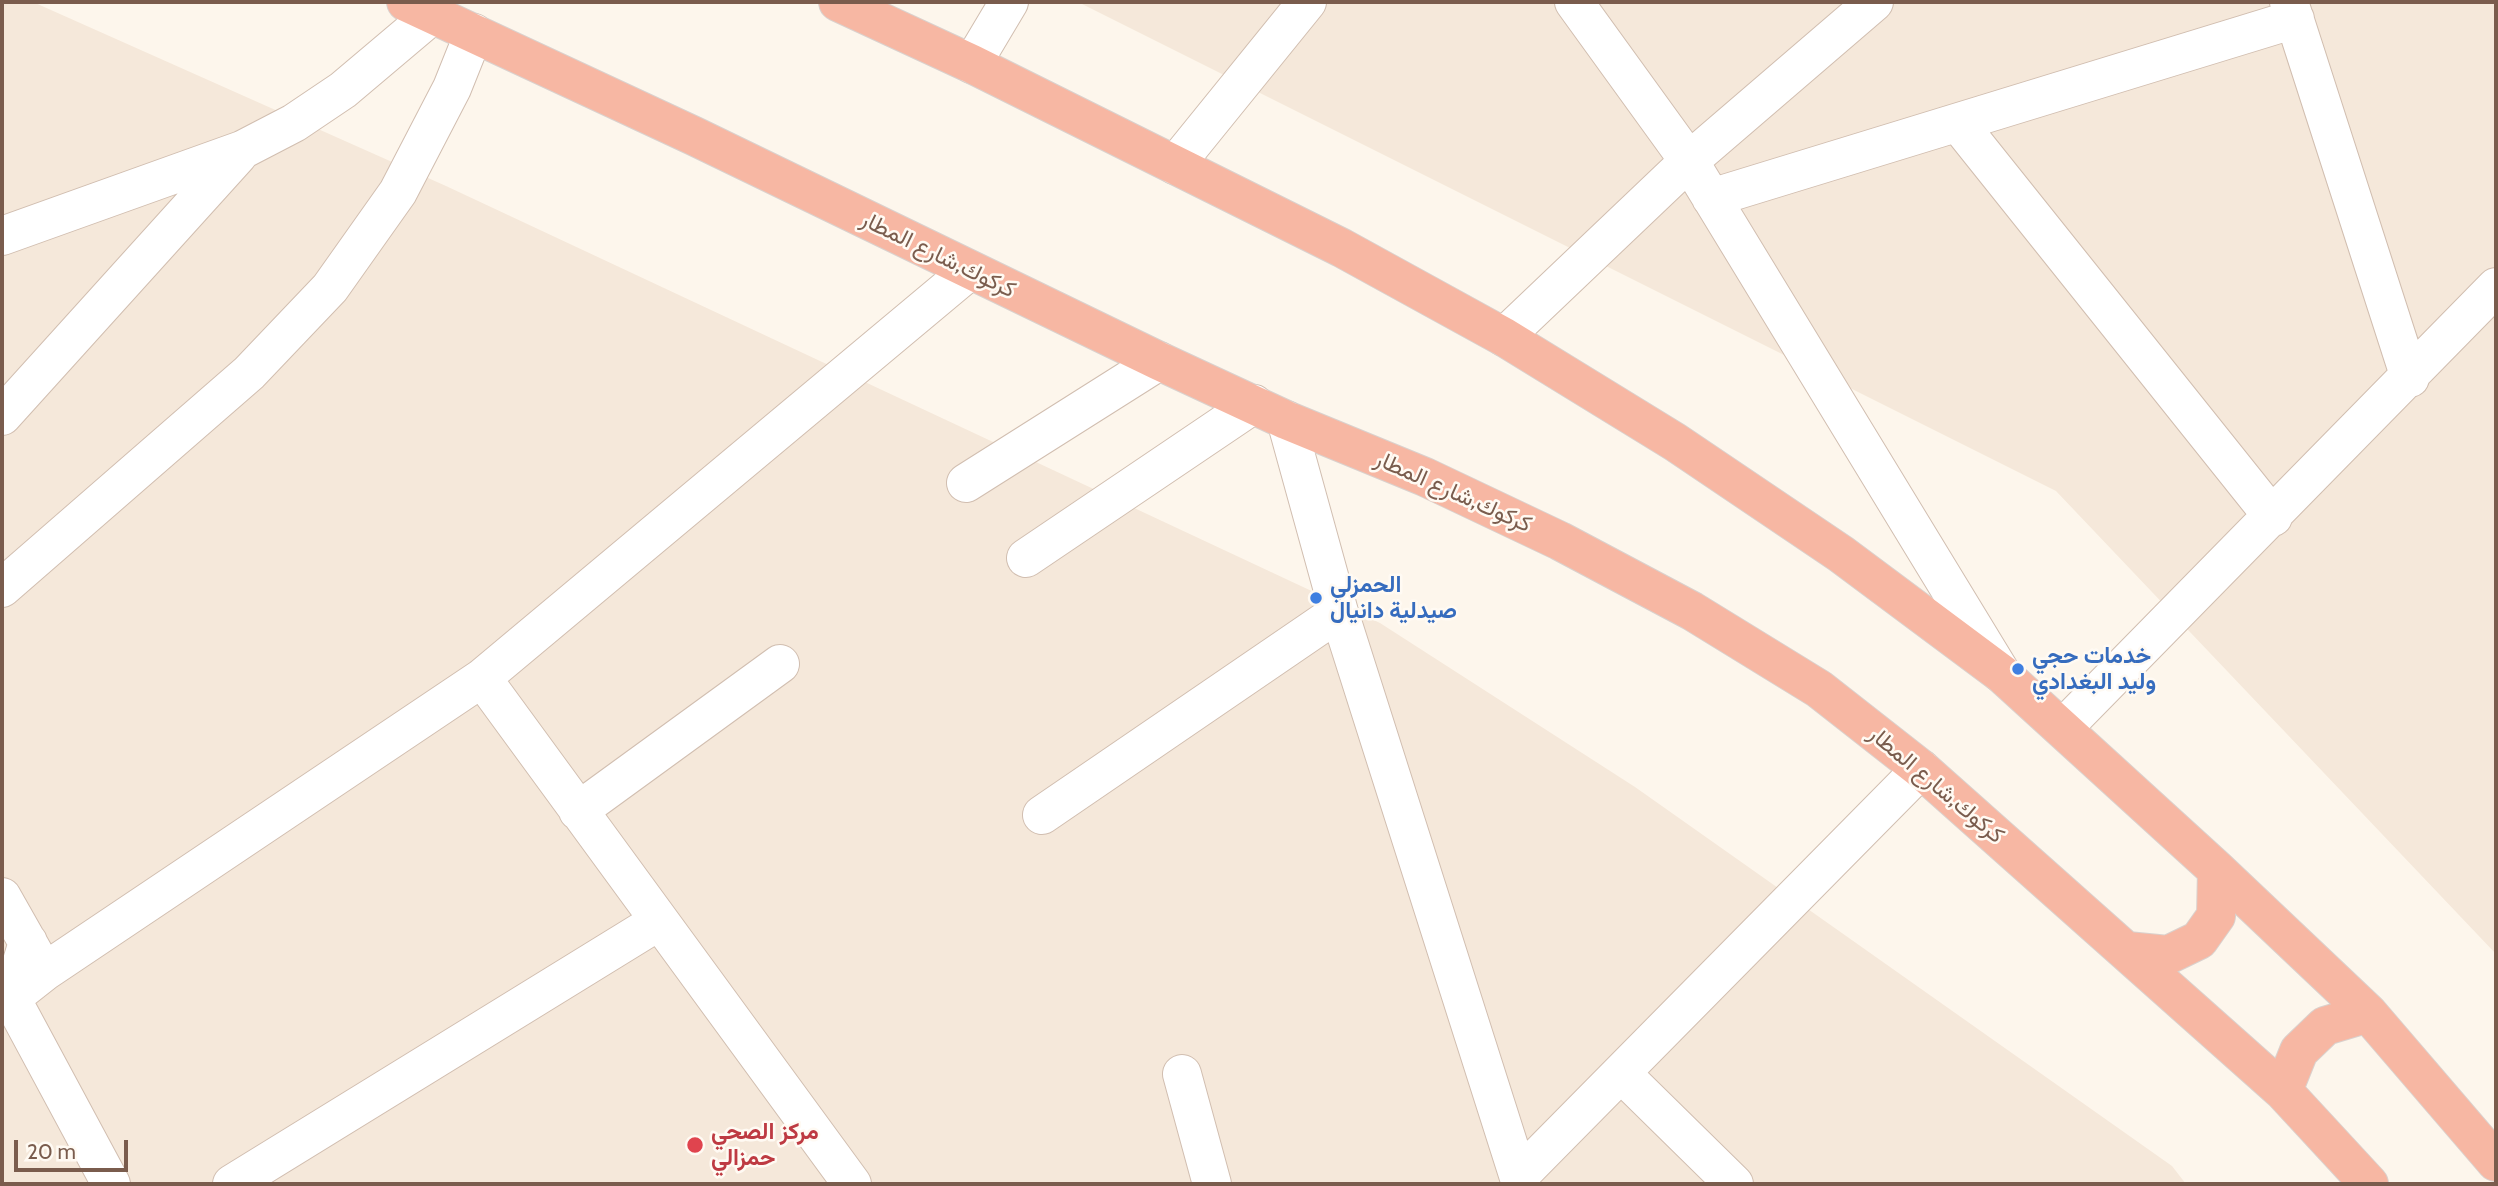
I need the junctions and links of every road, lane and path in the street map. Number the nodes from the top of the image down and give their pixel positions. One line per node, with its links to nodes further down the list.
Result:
1 (838, 2): 9 (highway)
2 (1009, 2): 9 (street)
3 (1307, 2): 13 (street)
4 (1574, 2): 12 (street)
5 (1872, 3): 12 (street)
6 (419, 8): 8 (highway, كركوك,شارع المطار); 11 (street)
7 (2292, 10): 10 (street); 20 (street)
8 (474, 33): 16 (highway, كركوك,شارع المطار); 26 (street)
9 (972, 64): 13 (highway)
10 (1958, 123): 14 (street); 24 (street)
11 (242, 150): 15 (street); 22 (street)
12 (1689, 161): 14 (street); 18 (street)
13 (1175, 165): 18 (highway)
14 (1711, 198): 29 (street)
15 (2, 236)
16 (969, 271): 19 (highway, كركوك,شارع المطار); 30 (street)
17 (2496, 287): 20 (street)
18 (1504, 337): 29 (highway)
19 (1159, 361): 21 (highway, كركوك,شارع المطار); 23 (street)
20 (2410, 378): 24 (street)
21 (1270, 412): 25 (street); 27 (street); 32 (highway, كركوك,شارع المطار)
22 (2, 416)
23 (966, 483)
24 (2273, 517): 31 (street)
25 (1026, 558)
26 (2, 588)
27 (1339, 612): 34 (street); 45 (street)
28 (780, 664): 33 (street)
29 (2002, 674): 31 (highway)
30 (482, 678): 33 (street); 39 (street)
31 (2063, 728): 35 (highway)
32 (1921, 769): 38 (highway, كركوك,شارع المطار); 41 (street)
33 (578, 811): 37 (street)
34 (1042, 815)
35 (2217, 870): 38 (highway); 40 (highway)
36 (2, 897): 39 (street)
37 (659, 921): 47 (street); 48 (street)
38 (2127, 951): 43 (highway, كركوك,شارع المطار)
39 (36, 958): 46 (street)
40 (2368, 1013): 43 (highway); 44 (highway)
41 (1620, 1073): 45 (street); 50 (street)
42 (1182, 1074): 49 (street)
43 (2283, 1091): 51 (highway, كركوك,شارع المطار)
44 (2496, 1162)
45 (1520, 1180)
46 (111, 1184)
47 (232, 1184)
48 (852, 1184)
49 (1212, 1184)
50 (1734, 1184)
51 (2369, 1184)

